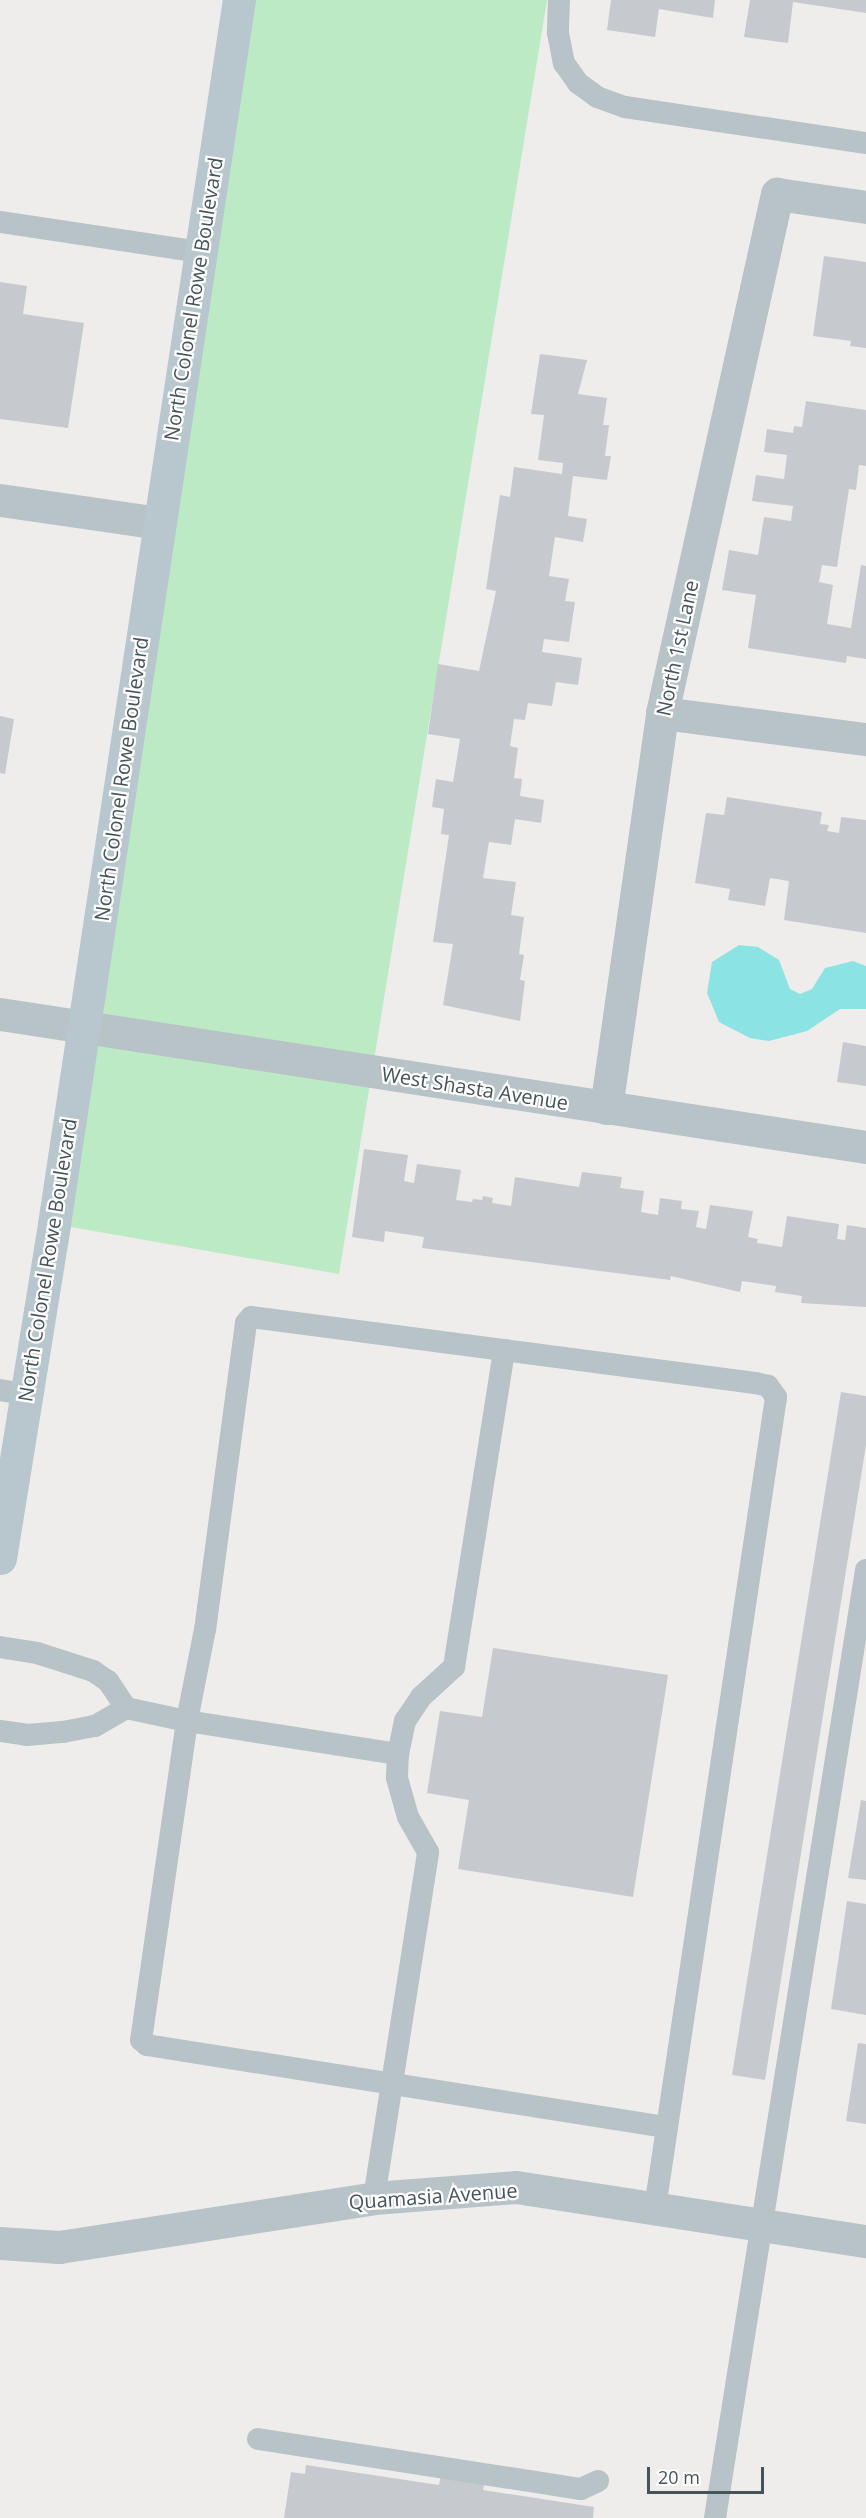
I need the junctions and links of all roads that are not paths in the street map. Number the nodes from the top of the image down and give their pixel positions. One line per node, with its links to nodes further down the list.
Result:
1 (239, 0): 6 (main road, North Colonel Rowe Boulevard)
2 (559, 0): 3 (lane)
3 (866, 143)
4 (866, 207): 9 (street, North 1st Lane)
5 (0, 222): 6 (lane)
6 (201, 252): 8 (main road, North Colonel Rowe Boulevard)
7 (0, 500): 8 (street)
8 (159, 523): 12 (main road, North Colonel Rowe Boulevard)
9 (662, 713): 10 (street); 13 (street, North 1st Lane)
10 (866, 739)
11 (0, 1014): 12 (street, West Shasta Avenue)
12 (84, 1028): 13 (street, West Shasta Avenue); 16 (main road, North Colonel Rowe Boulevard)
13 (606, 1108): 14 (street, West Shasta Avenue)
14 (866, 1147)
15 (504, 1350): 21 (lane); 23 (lane); 25 (lane)
16 (13, 1392): 17 (main road, North Colonel Rowe Boulevard)
17 (0, 1558)
18 (866, 1570): 28 (lane)
19 (0, 1647): 20 (lane)
20 (126, 1708): 21 (lane); 22 (lane)
21 (187, 1721): 23 (lane); 24 (lane)
22 (0, 1731)
23 (398, 1754): 24 (lane)
24 (392, 2085): 25 (lane); 26 (lane)
25 (665, 2127): 27 (lane)
26 (374, 2198): 27 (street, Quamasia Avenue); 30 (street, Quamasia Avenue)
27 (655, 2208): 28 (street, Quamasia Avenue)
28 (760, 2225): 29 (street, Quamasia Avenue); 33 (lane)
29 (866, 2241)
30 (0, 2243)
31 (258, 2439): 32 (lane)
32 (598, 2481)
33 (715, 2518)

